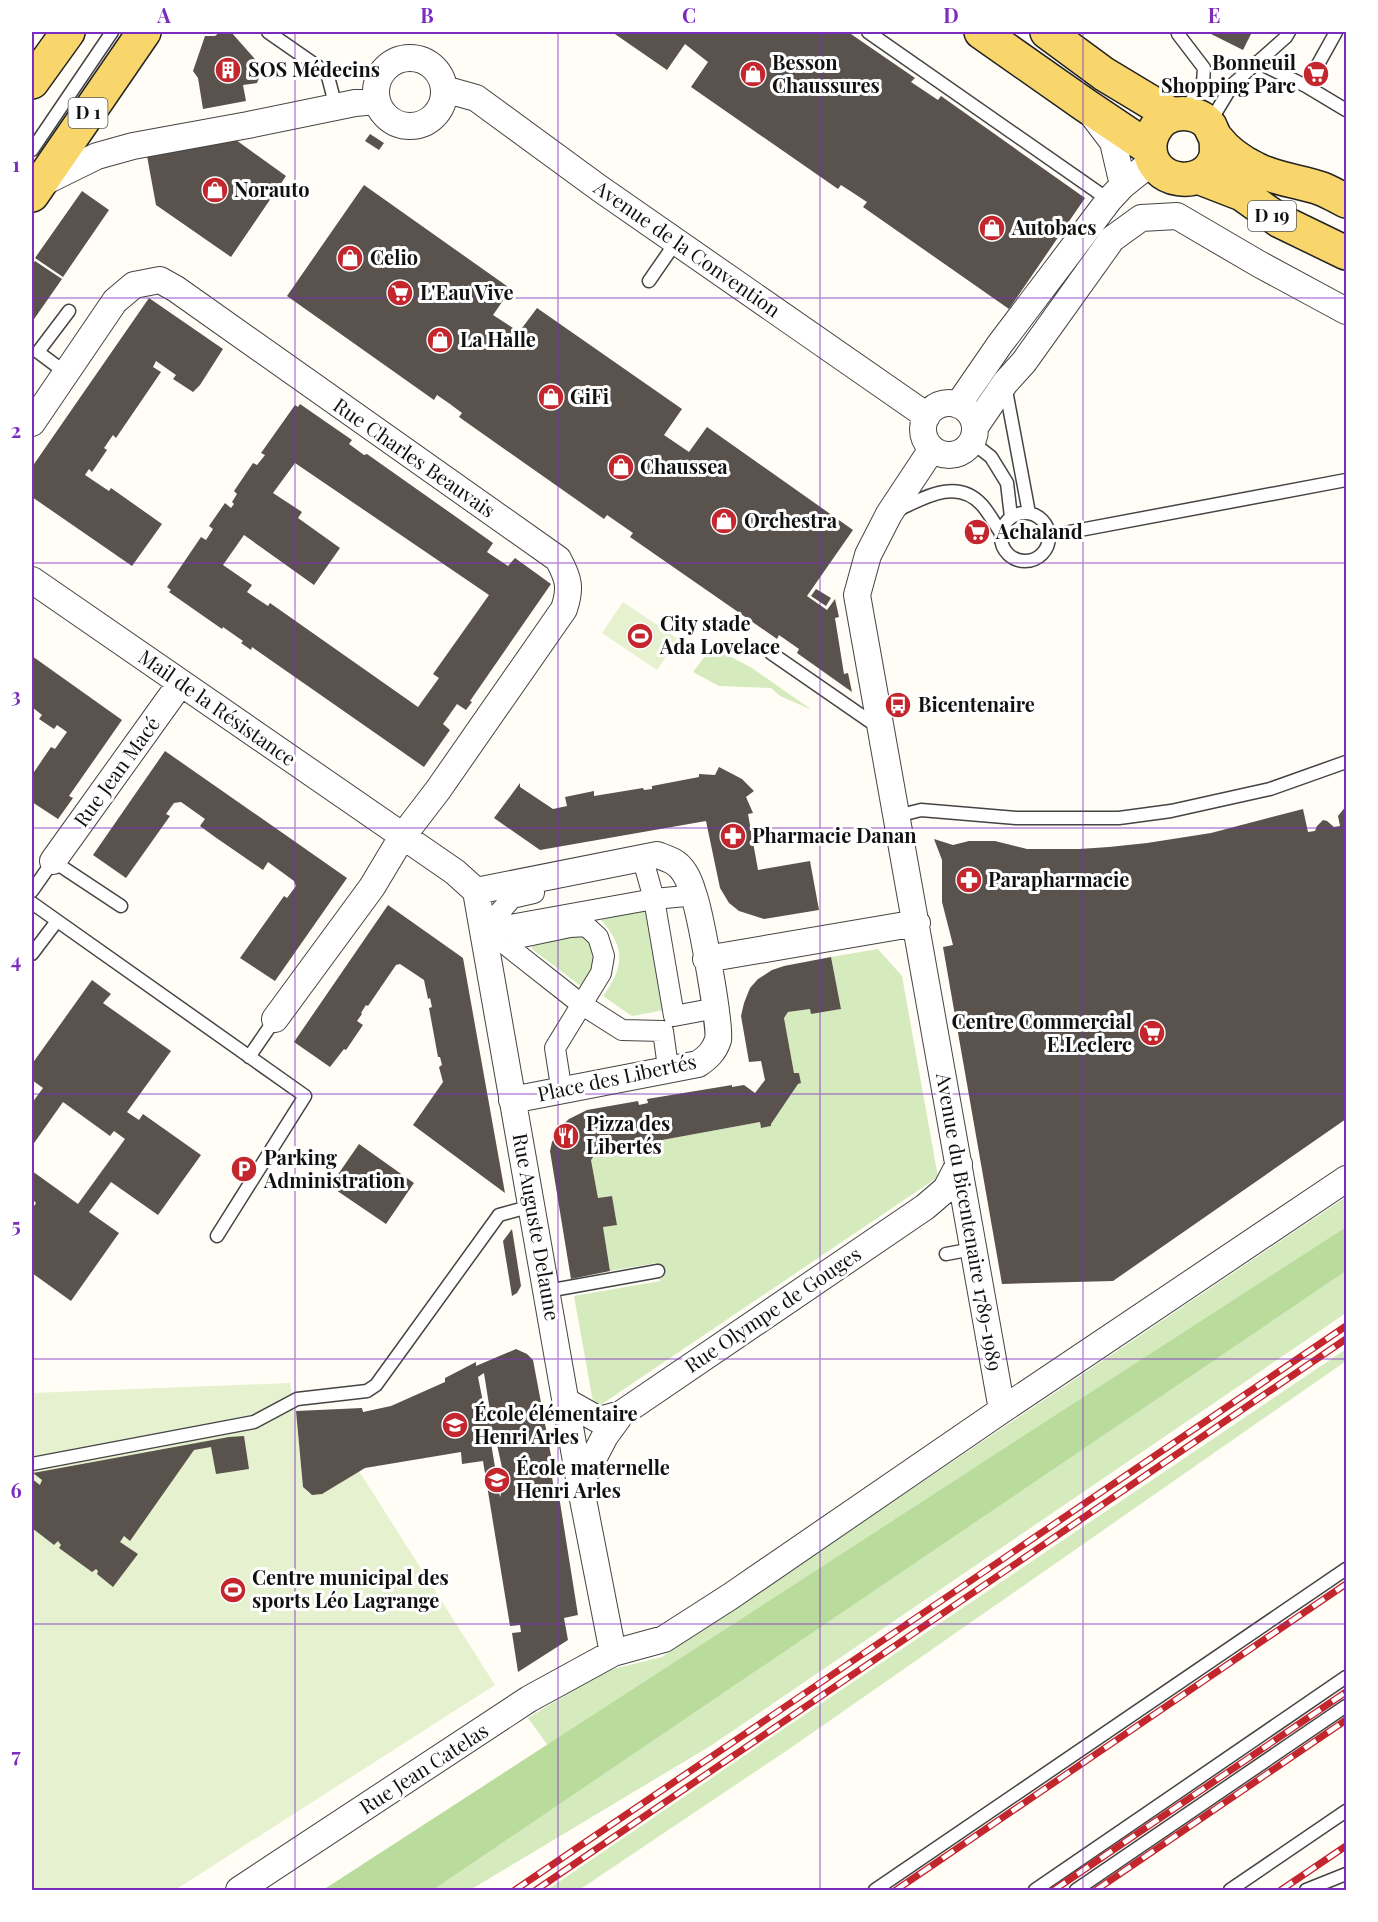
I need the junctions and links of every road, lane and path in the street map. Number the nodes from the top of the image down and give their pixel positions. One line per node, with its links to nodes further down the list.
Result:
1 (68, 32): 12 (main road)
2 (112, 32): 20 (lane)
3 (144, 32): 23 (main road, D 1)
4 (268, 32): 17 (lane)
5 (867, 32): 24 (lane)
6 (981, 32): 16 (main road)
7 (1047, 32): 19 (main road, D 19)
8 (1178, 32): 19 (lane)
9 (1289, 32): 11 (lane)
10 (1336, 32): 13 (lane)
11 (1257, 62): 13 (lane); 19 (lane)
12 (32, 82)
13 (1306, 86): 18 (lane)
14 (444, 88): 15 (street); 15 (street); 26 (street, Avenue de la Convention)
15 (376, 101): 17 (street)
16 (1085, 105): 21 (main road); 24 (street)
17 (336, 106): 23 (street)
18 (1347, 110)
19 (1195, 122): 21 (main road); 22 (main road); 25 (main road, D 19)
20 (32, 150)
21 (1151, 155): 22 (main road); 24 (street)
22 (1198, 177): 27 (main road, D 19)
23 (35, 190)
24 (1116, 193): 33 (street)
25 (1347, 201)
26 (676, 242): 28 (lane); 34 (street, Avenue de la Convention)
27 (1347, 253)
28 (649, 281)
29 (69, 311): 31 (lane)
30 (1347, 311): 32 (street)
31 (66, 373): 35 (street, Rue Charles Beauvais); 50 (street, Rue Charles Beauvais)
32 (1005, 382): 36 (street); 39 (lane)
33 (958, 405): 34 (street); 36 (street)
34 (927, 416): 37 (street)
35 (32, 423)
36 (973, 434): 37 (street); 41 (lane)
37 (932, 449): 40 (street, Avenue du Bicentenaire 1789-1989)
38 (1347, 480): 43 (lane)
39 (1029, 513): 41 (lane); 43 (lane)
40 (889, 514): 42 (lane); 47 (street, Avenue du Bicentenaire 1789-1989)
41 (1011, 517): 42 (lane)
42 (1001, 532): 43 (lane)
43 (1048, 536)
44 (32, 580): 46 (street, Mail de la Résistance)
45 (771, 653): 47 (lane)
46 (180, 684): 50 (street, Mail de la Résistance); 51 (street, Rue Jean Macé)
47 (881, 729): 49 (street, Avenue du Bicentenaire 1789-1989)
48 (1347, 762): 49 (lane)
49 (897, 816): 61 (street, Avenue du Bicentenaire 1789-1989)
50 (402, 837): 54 (street); 67 (street, Rue Charles Beauvais)
51 (53, 861): 53 (lane); 59 (lane)
52 (645, 867): 56 (street)
53 (32, 891)
54 (476, 891): 64 (street, Place des Libertés); 72 (street, Rue Auguste Delaune)
55 (686, 896): 56 (street)
56 (654, 899): 58 (street); 68 (street)
57 (32, 903): 60 (lane)
58 (535, 903): 62 (street); 62 (street)
59 (121, 906)
60 (57, 921): 63 (lane); 69 (lane)
61 (917, 923): 64 (street); 73 (street, Avenue du Bicentenaire 1789-1989)
62 (499, 937): 65 (street); 65 (street)
63 (32, 954)
64 (706, 959): 72 (street, Place des Libertés)
65 (581, 1004): 68 (street); 71 (street)
66 (706, 1010): 68 (street)
67 (275, 1019): 69 (lane)
68 (668, 1023): 70 (street)
69 (249, 1057): 77 (lane)
70 (667, 1060)
71 (560, 1080)
72 (512, 1100): 75 (street, Rue Auguste Delaune)
73 (959, 1164): 76 (street, Rue Olympe de Gouges); 78 (street, Avenue du Bicentenaire 1789-1989)
74 (1347, 1179): 83 (street, Rue Jean Catelas)
75 (532, 1206): 81 (street, Rue Auguste Delaune); 85 (lane)
76 (925, 1207): 78 (street); 84 (street, Rue Olympe de Gouges)
77 (218, 1236)
78 (972, 1244): 79 (lane); 83 (street, Avenue du Bicentenaire 1789-1989)
79 (946, 1254)
80 (658, 1271): 81 (lane)
81 (547, 1291): 82 (street, Rue Auguste Delaune)
82 (567, 1401): 84 (street, Rue Olympe de Gouges); 86 (street, Rue Auguste Delaune)
83 (1002, 1410): 88 (street, Rue Jean Catelas)
84 (621, 1413): 86 (street, Rue Olympe de Gouges)
85 (32, 1464)
86 (580, 1484): 88 (street, Rue Auguste Delaune)
87 (1347, 1569): 94 (lane)
88 (613, 1653): 93 (street, Rue Jean Catelas)
89 (1347, 1677): 95 (lane)
90 (1347, 1706): 96 (lane)
91 (1347, 1811): 97 (lane)
92 (1347, 1874): 98 (lane)
93 (238, 1890)
94 (875, 1890)
95 (1035, 1890)
96 (1076, 1890)
97 (1230, 1890)
98 (1306, 1890)

